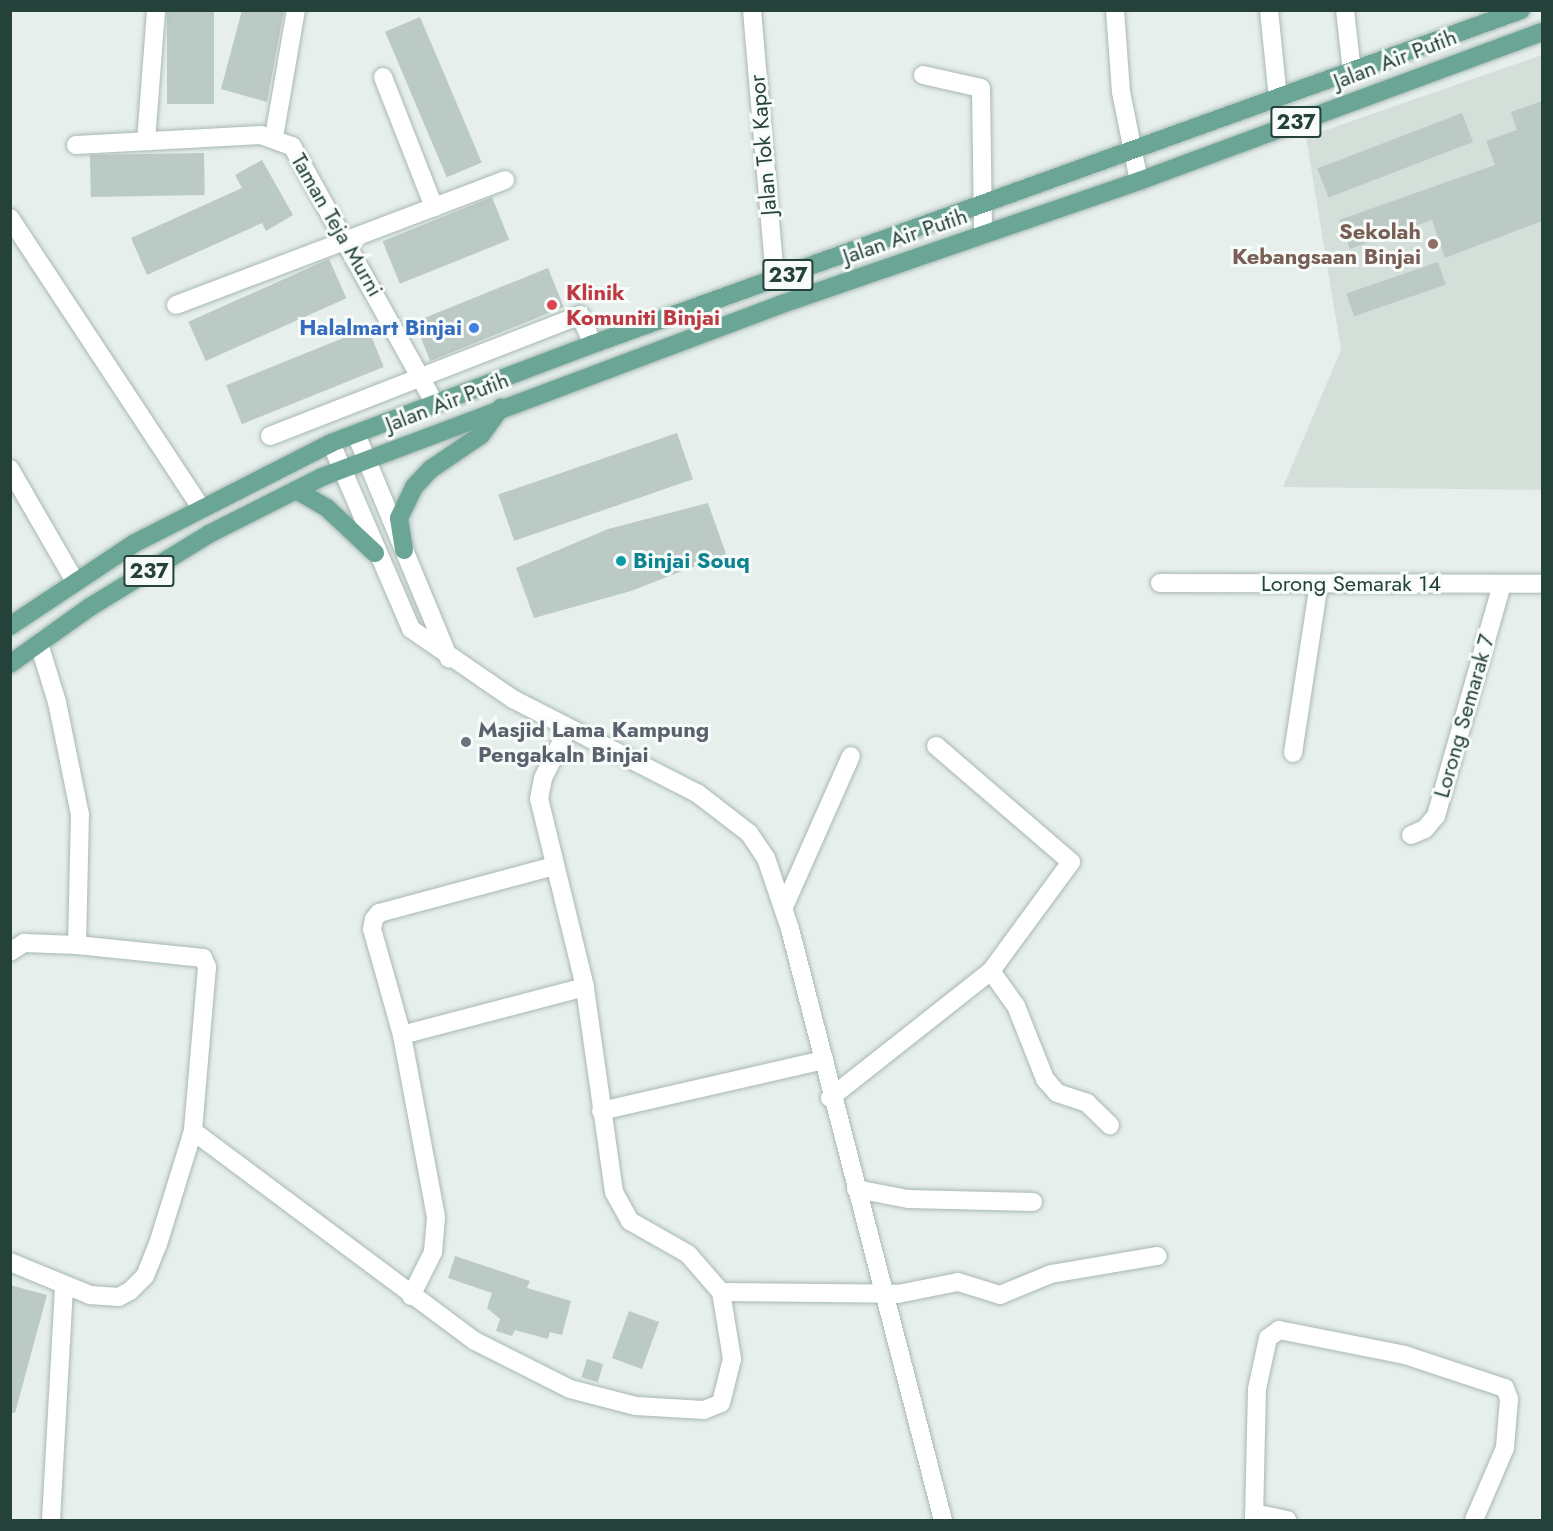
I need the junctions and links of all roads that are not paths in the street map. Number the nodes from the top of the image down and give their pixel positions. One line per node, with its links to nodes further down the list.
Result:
1 (156, 10): 14 (street)
2 (296, 10): 13 (street)
3 (752, 10): 24 (street, Jalan Tok Kapor)
4 (1115, 10): 16 (street)
5 (1269, 10): 12 (street)
6 (1345, 10): 9 (street)
7 (1521, 10): 9 (main road, Jalan Air Putih / 237)
8 (1542, 32): 18 (main road, Jalan Air Putih / 237)
9 (1352, 72): 12 (main road, Jalan Air Putih / 237)
10 (923, 75): 19 (street)
11 (382, 77): 20 (street)
12 (1278, 98): 16 (main road, Jalan Air Putih / 237)
13 (274, 137): 14 (street, Taman Teja Murni); 23 (street, Taman Teja Murni)
14 (146, 141): 15 (street, Taman Teja Murni)
15 (76, 145)
16 (1130, 154): 18 (street); 19 (main road, Jalan Air Putih / 237)
17 (505, 180): 20 (street)
18 (1139, 181): 22 (main road, Jalan Air Putih / 237)
19 (983, 206): 22 (street); 24 (main road, Jalan Air Putih / 237)
20 (434, 207): 23 (street)
21 (10, 218): 37 (street)
22 (983, 235): 29 (main road, Jalan Air Putih / 237)
23 (347, 239): 25 (street); 27 (street, Taman Teja Murni)
24 (775, 279): 26 (main road, Jalan Air Putih / 237)
25 (176, 304)
26 (593, 344): 27 (street); 28 (main road, Jalan Air Putih / 237)
27 (420, 375): 28 (street, Taman Teja Murni); 31 (street)
28 (434, 402): 30 (main road, Jalan Air Putih / 237)
29 (501, 407): 33 (main road, Jalan Air Putih / 237); 38 (main road)
30 (356, 434): 32 (main road, Jalan Air Putih / 237); 33 (street)
31 (270, 436)
32 (331, 443): 35 (street); 37 (main road, Jalan Air Putih / 237)
33 (366, 459): 35 (main road, Jalan Air Putih / 237); 38 (street)
34 (10, 469): 40 (street)
35 (341, 469): 36 (main road, Jalan Air Putih / 237); 39 (street)
36 (296, 490): 39 (main road); 46 (main road, Jalan Air Putih / 237)
37 (200, 506): 40 (main road, Jalan Air Putih / 237)
38 (404, 550): 47 (street)
39 (375, 553): 47 (street)
40 (74, 580): 45 (main road, Jalan Air Putih / 237)
41 (1160, 583): 42 (street, Lorong Semarak 14)
42 (1319, 584): 43 (street, Lorong Semarak 14); 51 (street)
43 (1502, 584): 44 (street, Lorong Semarak 14); 53 (street, Lorong Semarak 7)
44 (1542, 584)
45 (10, 626)
46 (39, 644): 48 (main road, Jalan Air Putih / 237); 56 (street)
47 (450, 658): 49 (street)
48 (10, 664)
49 (568, 729): 54 (street); 55 (street)
50 (936, 746): 58 (street)
51 (1293, 753)
52 (851, 756): 55 (street)
53 (1411, 835)
54 (555, 866): 59 (street); 60 (street)
55 (784, 907): 61 (street)
56 (77, 945): 57 (street); 65 (street)
57 (10, 952)
58 (991, 971): 62 (street); 64 (street)
59 (585, 987): 60 (street); 63 (street)
60 (402, 1035): 73 (street)
61 (824, 1060): 62 (street); 63 (street)
62 (830, 1098): 66 (street)
63 (601, 1111): 71 (street)
64 (1110, 1125)
65 (193, 1131): 70 (street); 73 (street)
66 (856, 1189): 67 (street); 72 (street)
67 (1033, 1202)
68 (1157, 1256): 72 (street)
69 (10, 1263): 70 (street)
70 (64, 1287): 75 (street)
71 (721, 1292): 72 (street); 73 (street)
72 (884, 1294): 76 (street)
73 (411, 1296)
74 (1254, 1517): 77 (street); 78 (street)
75 (51, 1521)
76 (943, 1521)
77 (1287, 1521)
78 (1474, 1521)

